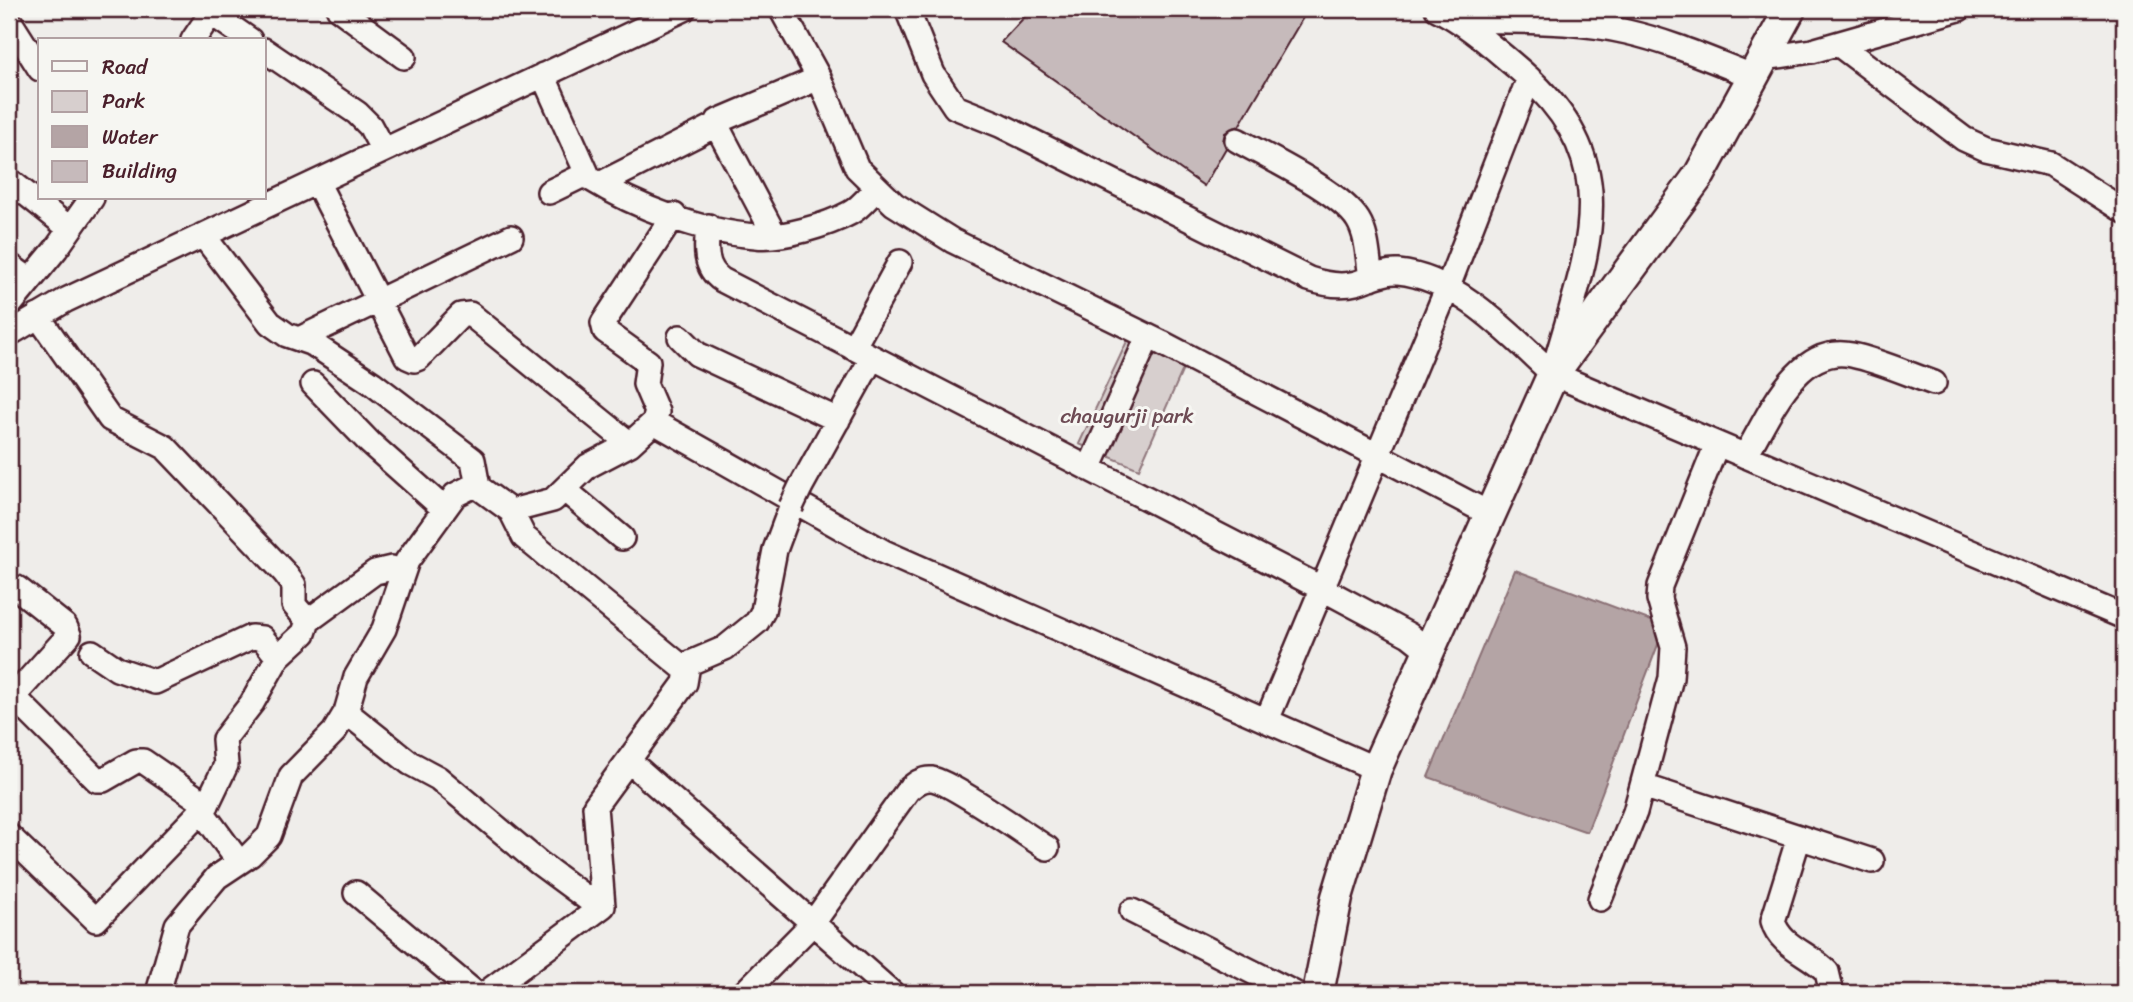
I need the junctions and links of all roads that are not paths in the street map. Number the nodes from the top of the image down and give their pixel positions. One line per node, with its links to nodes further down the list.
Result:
1 (339, 9): 16 (street)
2 (684, 9): 19 (street)
3 (781, 9): 20 (street)
4 (907, 9): 40 (street)
5 (1437, 9): 11 (street)
6 (1790, 9): 18 (main road)
7 (1959, 9): 9 (street)
8 (212, 11): 12 (street); 13 (street)
9 (1910, 16): 14 (street)
10 (9, 20): 17 (street)
11 (1460, 20): 18 (street); 21 (street)
12 (194, 38)
13 (247, 38)
14 (1838, 44): 18 (street); 31 (street)
15 (266, 51): 24 (street)
16 (404, 57)
17 (38, 66)
18 (1760, 68): 51 (main road)
19 (542, 75): 24 (street); 26 (street)
20 (819, 78): 22 (street); 28 (street)
21 (1530, 78): 42 (street); 51 (street)
22 (718, 124): 26 (street); 35 (street)
23 (1237, 140): 40 (street)
24 (383, 150): 27 (street)
25 (9, 180): 34 (street)
26 (595, 181): 29 (street); 32 (street)
27 (317, 182): 36 (street); 43 (street)
28 (877, 188): 35 (street); 48 (street)
29 (548, 192)
30 (91, 200): 34 (street)
31 (2124, 211)
32 (674, 215): 33 (street); 55 (street)
33 (708, 226): 35 (street); 50 (street)
34 (70, 229): 41 (street)
35 (774, 234)
36 (203, 235): 45 (street); 49 (street)
37 (511, 237): 43 (street)
38 (900, 262): 50 (street)
39 (9, 265): 41 (street)
40 (1371, 278): 42 (street)
41 (30, 280): 44 (street)
42 (1447, 289): 51 (street); 58 (street)
43 (377, 301): 49 (street); 56 (street)
44 (9, 306)
45 (38, 316): 46 (street); 71 (street)
46 (9, 334)
47 (680, 337): 54 (street)
48 (1148, 337): 58 (street); 60 (street)
49 (299, 339): 61 (street)
50 (862, 353): 54 (street); 60 (street)
51 (1553, 374): 57 (street); 65 (main road)
52 (1934, 383): 59 (street)
53 (313, 384): 63 (street)
54 (838, 420): 75 (street)
55 (654, 422): 56 (street); 78 (street)
56 (629, 444): 62 (street)
57 (1717, 444): 59 (street); 81 (street)
58 (1377, 454): 65 (street); 69 (street)
59 (1745, 456): 70 (street)
60 (1089, 469): 69 (street)
61 (476, 480): 63 (street); 64 (street)
62 (565, 490): 64 (street); 66 (street)
63 (444, 509): 77 (street)
64 (511, 511): 75 (street)
65 (1490, 514): 72 (main road)
66 (622, 538)
67 (392, 568): 71 (street)
68 (17, 587): 76 (street)
69 (1323, 589): 72 (street); 78 (street)
70 (2124, 617)
71 (308, 621): 74 (street)
72 (1428, 650): 80 (main road)
73 (92, 652): 74 (street)
74 (278, 657): 82 (street)
75 (683, 666): 79 (street)
76 (12, 694): 82 (street)
77 (346, 712): 87 (street); 90 (street)
78 (1266, 720): 80 (street)
79 (629, 761): 90 (street); 92 (street)
80 (1376, 769): 99 (main road)
81 (1643, 786): 84 (street); 89 (street)
82 (207, 805): 83 (street); 87 (street)
83 (9, 836)
84 (1799, 837): 86 (street); 100 (street)
85 (1047, 848): 92 (street)
86 (1872, 861)
87 (239, 862): 93 (street)
88 (356, 893): 94 (street)
89 (1600, 899)
90 (600, 908): 95 (street)
91 (1132, 911): 98 (street)
92 (813, 923): 96 (street); 97 (street)
93 (158, 993)
94 (475, 993)
95 (486, 993)
96 (744, 993)
97 (892, 993)
98 (1294, 993)
99 (1318, 993)
100 (1832, 993)

